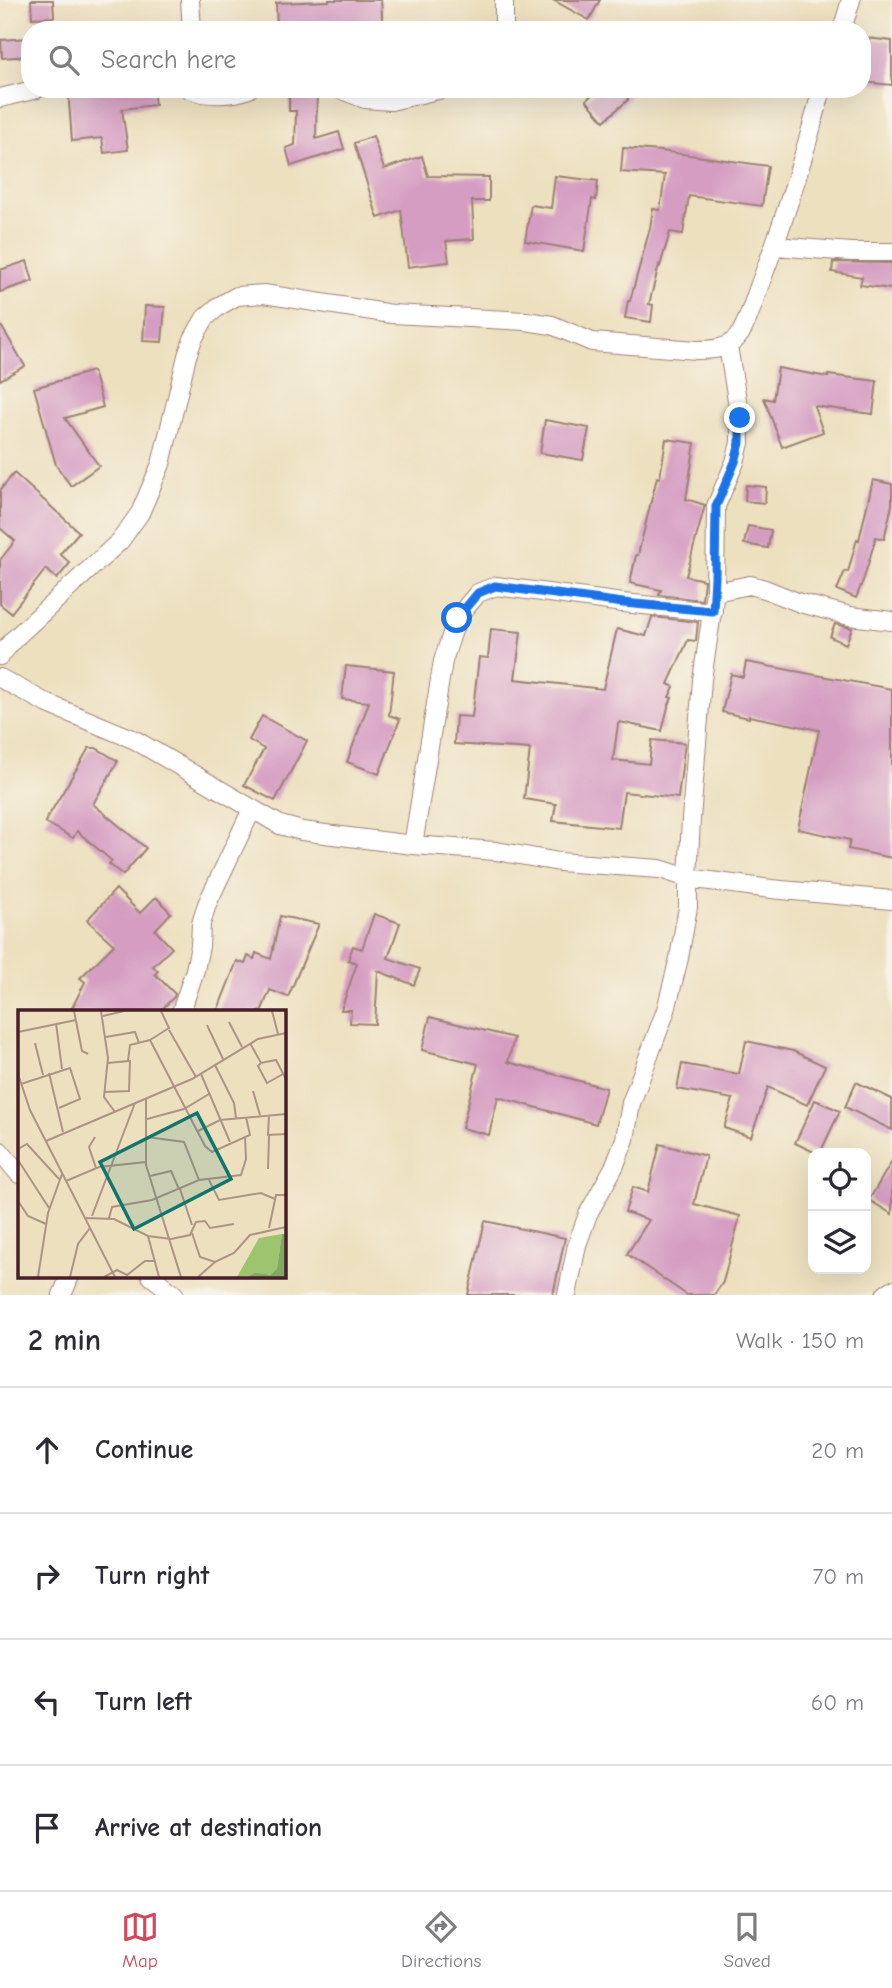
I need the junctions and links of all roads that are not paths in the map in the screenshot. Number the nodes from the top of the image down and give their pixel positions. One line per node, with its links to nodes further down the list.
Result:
1 (190, 0): 4 (street)
2 (504, 0): 5 (street)
3 (851, 0): 6 (street)
4 (191, 21)
5 (504, 21)
6 (845, 21)
7 (21, 93): 8 (street)
8 (0, 98)
9 (362, 98): 10 (street)
10 (404, 98)
11 (820, 98): 12 (street)
12 (775, 246): 13 (street); 14 (street)
13 (892, 252)
14 (728, 346): 15 (street); 18 (street)
15 (715, 592): 16 (street); 17 (street)
16 (713, 611): 21 (street); 22 (street)
17 (892, 621)
18 (0, 656)
19 (0, 678): 20 (street)
20 (253, 809): 21 (street); 24 (street)
21 (413, 845): 22 (street)
22 (688, 878): 23 (street); 32 (street)
23 (892, 900)
24 (182, 1010)
25 (0, 1151): 26 (street)
26 (18, 1173)
27 (69, 1278): 30 (street)
28 (154, 1278): 31 (street)
29 (892, 1290): 33 (street)
30 (62, 1295)
31 (176, 1295)
32 (567, 1295)
33 (885, 1295)

